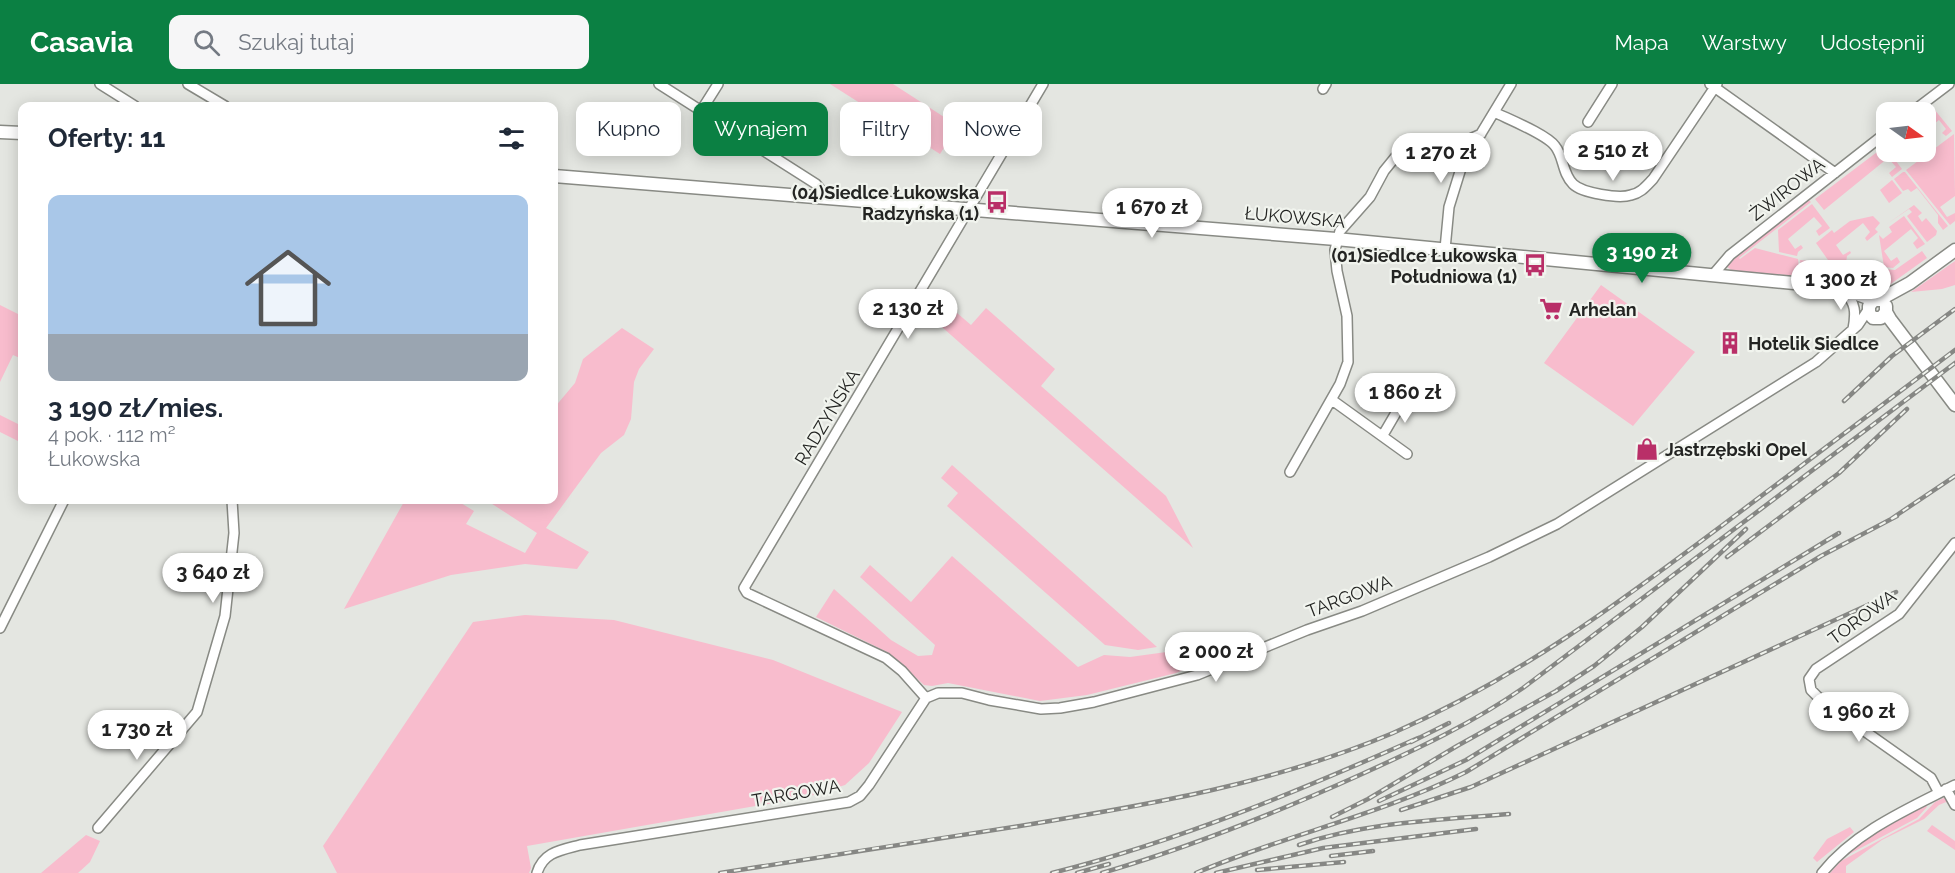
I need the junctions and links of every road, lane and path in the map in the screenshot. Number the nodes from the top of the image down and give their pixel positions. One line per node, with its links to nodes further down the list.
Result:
1 (100, 84): 10 (street)
2 (188, 84): 11 (street)
3 (659, 84): 14 (street)
4 (718, 84): 12 (street)
5 (1043, 84): 25 (street, RADZYŃSKA)
6 (1510, 84): 15 (street)
7 (1612, 84): 16 (street)
8 (1948, 84): 13 (street)
9 (1714, 85): 15 (street); 22 (street)
10 (129, 102)
11 (218, 102)
12 (707, 102)
13 (1925, 102)
14 (693, 106)
15 (1494, 112): 19 (street)
16 (1588, 122)
17 (0, 132): 18 (main road)
18 (18, 133)
19 (1480, 135): 26 (street); 27 (street)
20 (1876, 140): 22 (street, ŻWIROWA)
21 (772, 156): 24 (street)
22 (1835, 172): 29 (street, ŻWIROWA)
23 (558, 176): 24 (main road, ŁUKOWSKA)
24 (820, 197): 25 (main road, ŁUKOWSKA)
25 (969, 210): 26 (main road, ŁUKOWSKA); 44 (street, RADZYŃSKA)
26 (1336, 239): 27 (main road, ŁUKOWSKA); 34 (street)
27 (1445, 249): 29 (main road, ŁUKOWSKA)
28 (1955, 250): 31 (main road)
29 (1712, 276): 30 (main road, ŁUKOWSKA)
30 (1847, 291): 31 (main road); 32 (street)
31 (1877, 309): 32 (street, TARGOWA); 35 (main road); 36 (main road)
32 (1856, 327): 44 (street, TARGOWA)
33 (1404, 399): 37 (street)
34 (1332, 400): 37 (street); 39 (street)
35 (1955, 405)
36 (1955, 417)
37 (1383, 435): 38 (street)
38 (1407, 454)
39 (1290, 472)
40 (62, 504): 43 (street)
41 (232, 504): 47 (street)
42 (1955, 543): 45 (street, TOROWA)
43 (0, 628)
44 (926, 698): 48 (street, TARGOWA)
45 (1947, 789): 46 (street); 49 (street)
46 (1955, 805)
47 (98, 828)
48 (537, 873)
49 (1822, 873)

